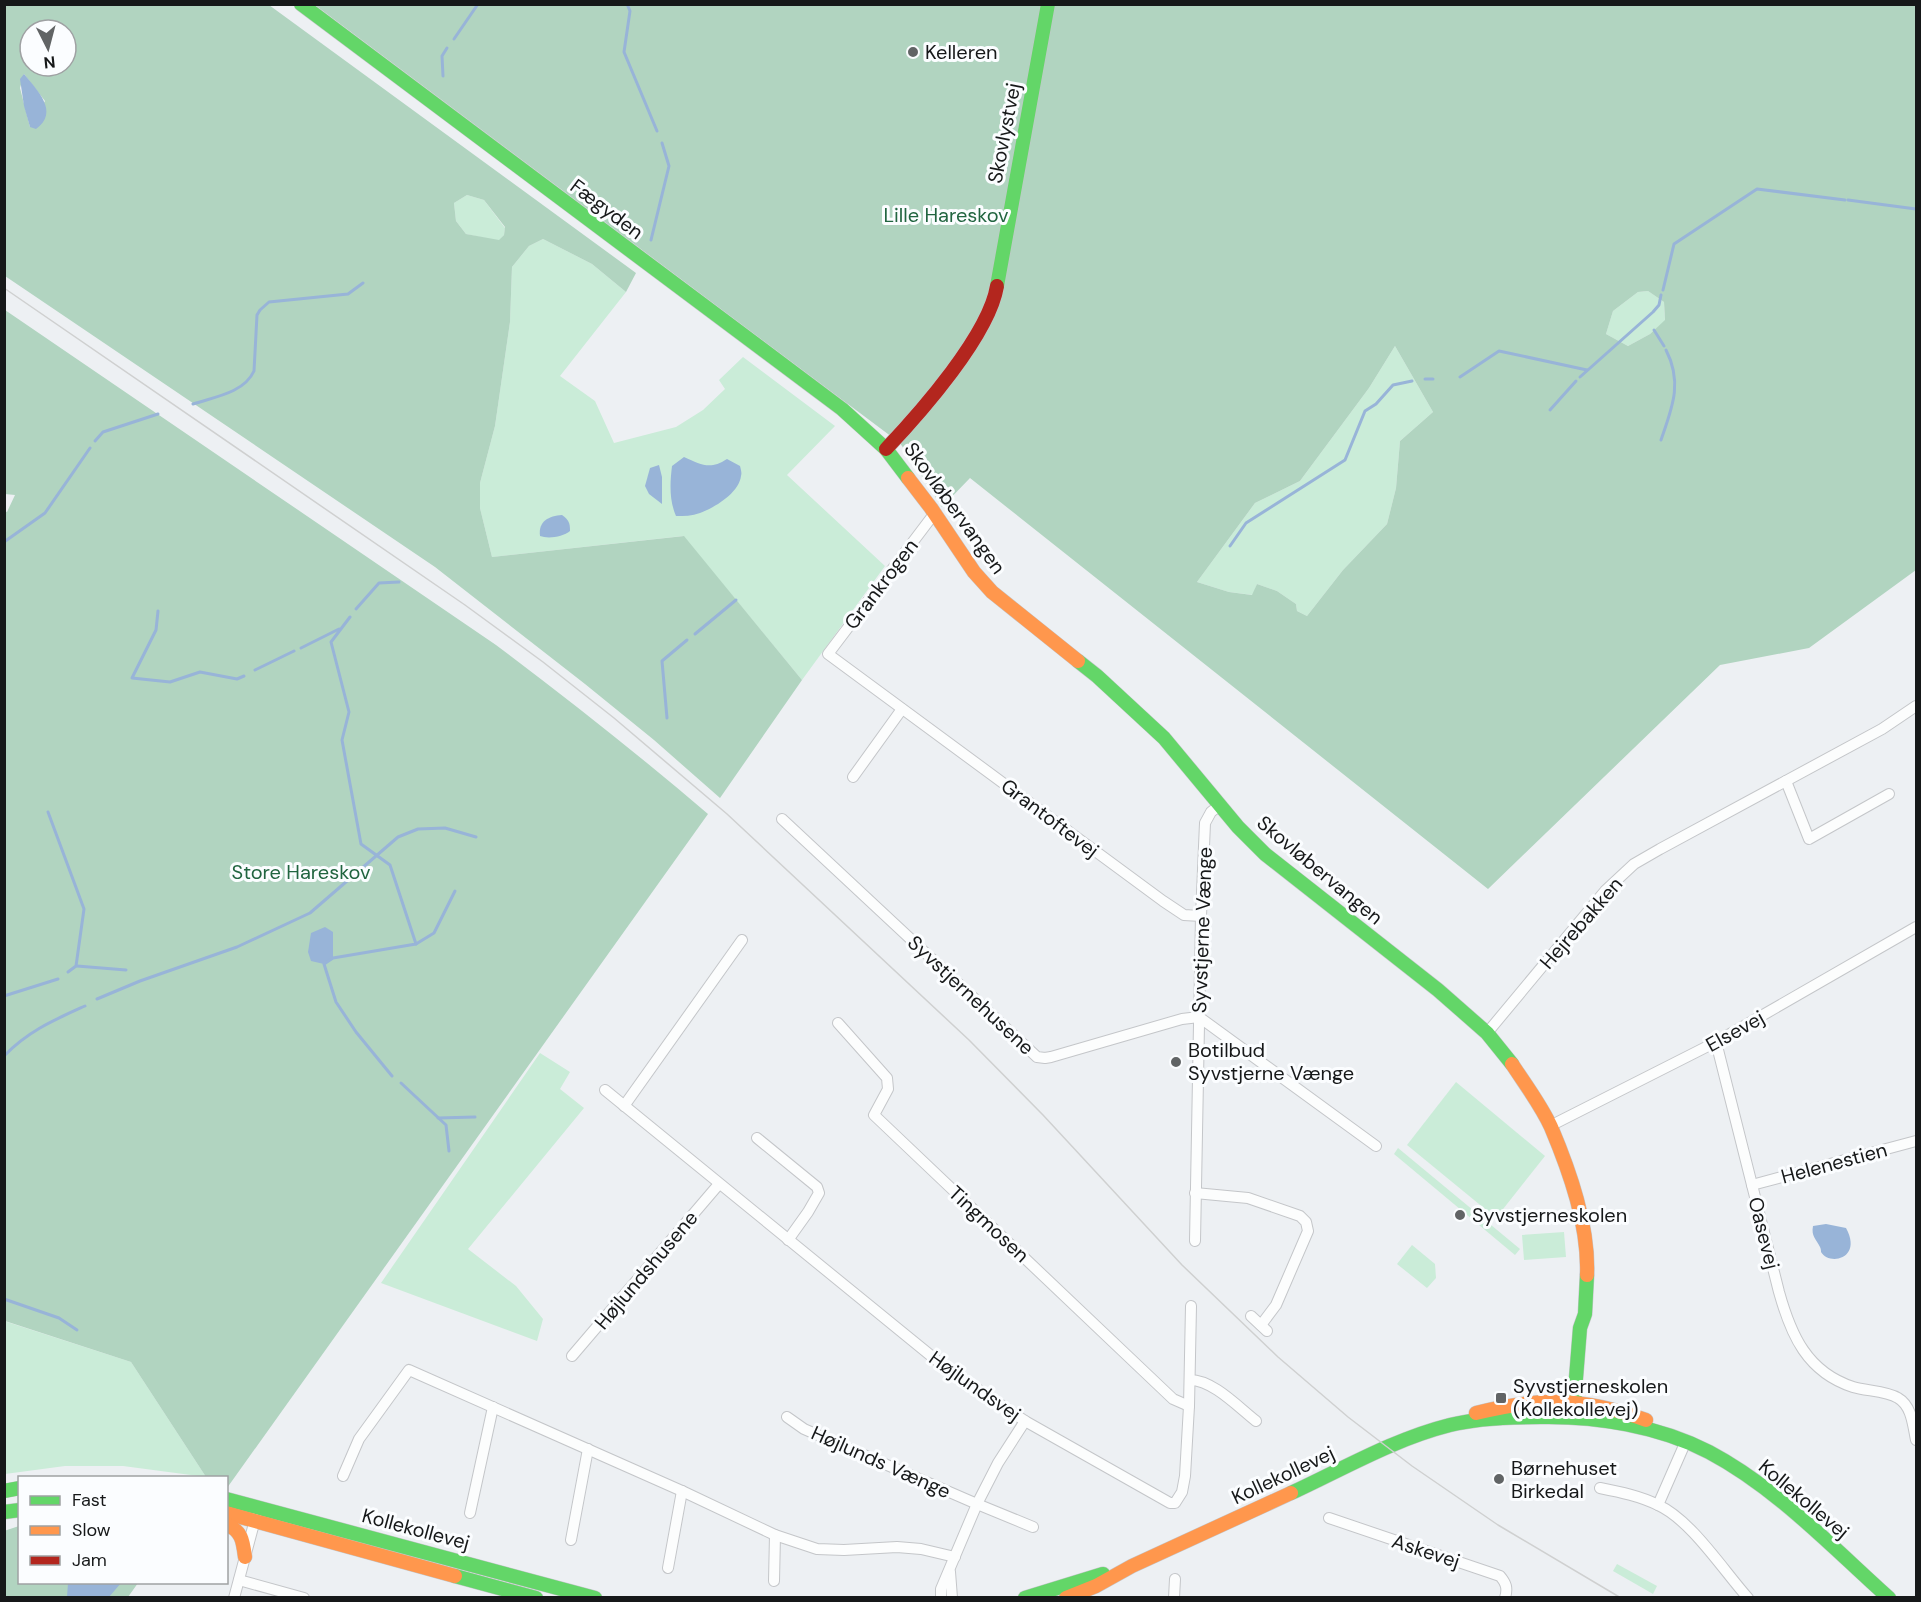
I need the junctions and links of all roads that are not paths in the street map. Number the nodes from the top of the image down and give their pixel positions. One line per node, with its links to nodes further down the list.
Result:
1 (301, 4): 3 (street, Fægyden)
2 (1048, 4): 3 (street, Skovlystvej)
3 (886, 449): 4 (street, Skovløbervangen)
4 (934, 514): 5 (street, Grankrogen); 11 (street, Skovløbervangen)
5 (828, 654): 7 (street, Grantoftevej)
6 (1917, 706): 9 (street, Hejrebakken)
7 (902, 709): 8 (street); 13 (street, Grantoftevej)
8 (853, 777)
9 (1786, 781): 10 (street); 18 (street, Hejrebakken)
10 (1889, 794)
11 (1220, 805): 13 (street, Syvstjerne Vænge); 18 (street, Skovløbervangen)
12 (782, 819): 16 (street, Syvstjernehusene)
13 (1201, 916): 16 (street, Syvstjerne Vænge)
14 (1917, 927): 19 (street, Elsevej)
15 (742, 940): 21 (street)
16 (1199, 1017): 25 (street); 28 (street, Syvstjerne Vænge)
17 (838, 1023): 36 (street, Tingmosen)
18 (1487, 1033): 22 (street, Skovløbervangen)
19 (1716, 1042): 22 (street, Elsevej); 27 (street, Oasevej)
20 (605, 1090): 21 (street, Højlundsvej)
21 (624, 1106): 26 (street, Højlundsvej)
22 (1550, 1126): 35 (street, Skovløbervangen)
23 (758, 1138): 29 (street)
24 (1917, 1141): 27 (street, Helenestien)
25 (1376, 1146)
26 (719, 1184): 29 (street, Højlundsvej); 33 (street, Højlundshusene)
27 (1752, 1185): 43 (street, Oasevej)
28 (1195, 1193): 30 (street, Syvstjerne Vænge); 32 (street)
29 (788, 1239): 40 (street, Højlundsvej)
30 (1195, 1241)
31 (1191, 1306): 34 (street)
32 (1251, 1316)
33 (572, 1356)
34 (1190, 1380): 36 (street); 41 (street)
35 (1579, 1403): 39 (street, Skovløbervangen); 42 (street, Kollekollevej); 44 (street, Kollekollevej)
36 (1189, 1406): 40 (street, Højlundsvej)
37 (493, 1407): 45 (street); 46 (street); 53 (street)
38 (787, 1417): 50 (street, Højlunds Vænge)
39 (1577, 1417): 42 (street, Kollekollevej); 44 (street, Kollekollevej)
40 (1025, 1421): 50 (street)
41 (1256, 1421)
42 (1453, 1424): 62 (street, Kollekollevej)
43 (1917, 1440)
44 (1686, 1441): 51 (street); 79 (street, Kollekollevej)
45 (588, 1449): 48 (street); 59 (street)
46 (343, 1476)
47 (1600, 1488): 51 (street)
48 (682, 1491): 58 (street); 63 (street)
49 (228, 1500): 54 (street, Kollekollevej)
50 (977, 1504): 57 (street, Højlunds Vænge); 61 (street)
51 (1658, 1505): 78 (street)
52 (228, 1513): 54 (street, Kollekollevej)
53 (470, 1513)
54 (256, 1514): 60 (street); 70 (street, Kollekollevej); 71 (street, Kollekollevej)
55 (1329, 1518): 77 (street, Askevej)
56 (228, 1525): 60 (street)
57 (1033, 1527)
58 (776, 1535): 61 (street); 67 (street)
59 (571, 1540)
60 (245, 1557): 66 (street)
61 (954, 1557): 64 (street)
62 (1132, 1566): 74 (street, Kollekollevej); 75 (street, Kollekollevej)
63 (668, 1568)
64 (950, 1572): 72 (street); 73 (street)
65 (1175, 1579): 76 (street)
66 (239, 1580): 68 (street); 69 (street)
67 (774, 1581)
68 (234, 1598)
69 (304, 1598)
70 (536, 1598)
71 (596, 1598)
72 (940, 1598)
73 (952, 1598)
74 (1025, 1598)
75 (1066, 1598)
76 (1174, 1598)
77 (1505, 1598)
78 (1748, 1598)
79 (1889, 1598)

